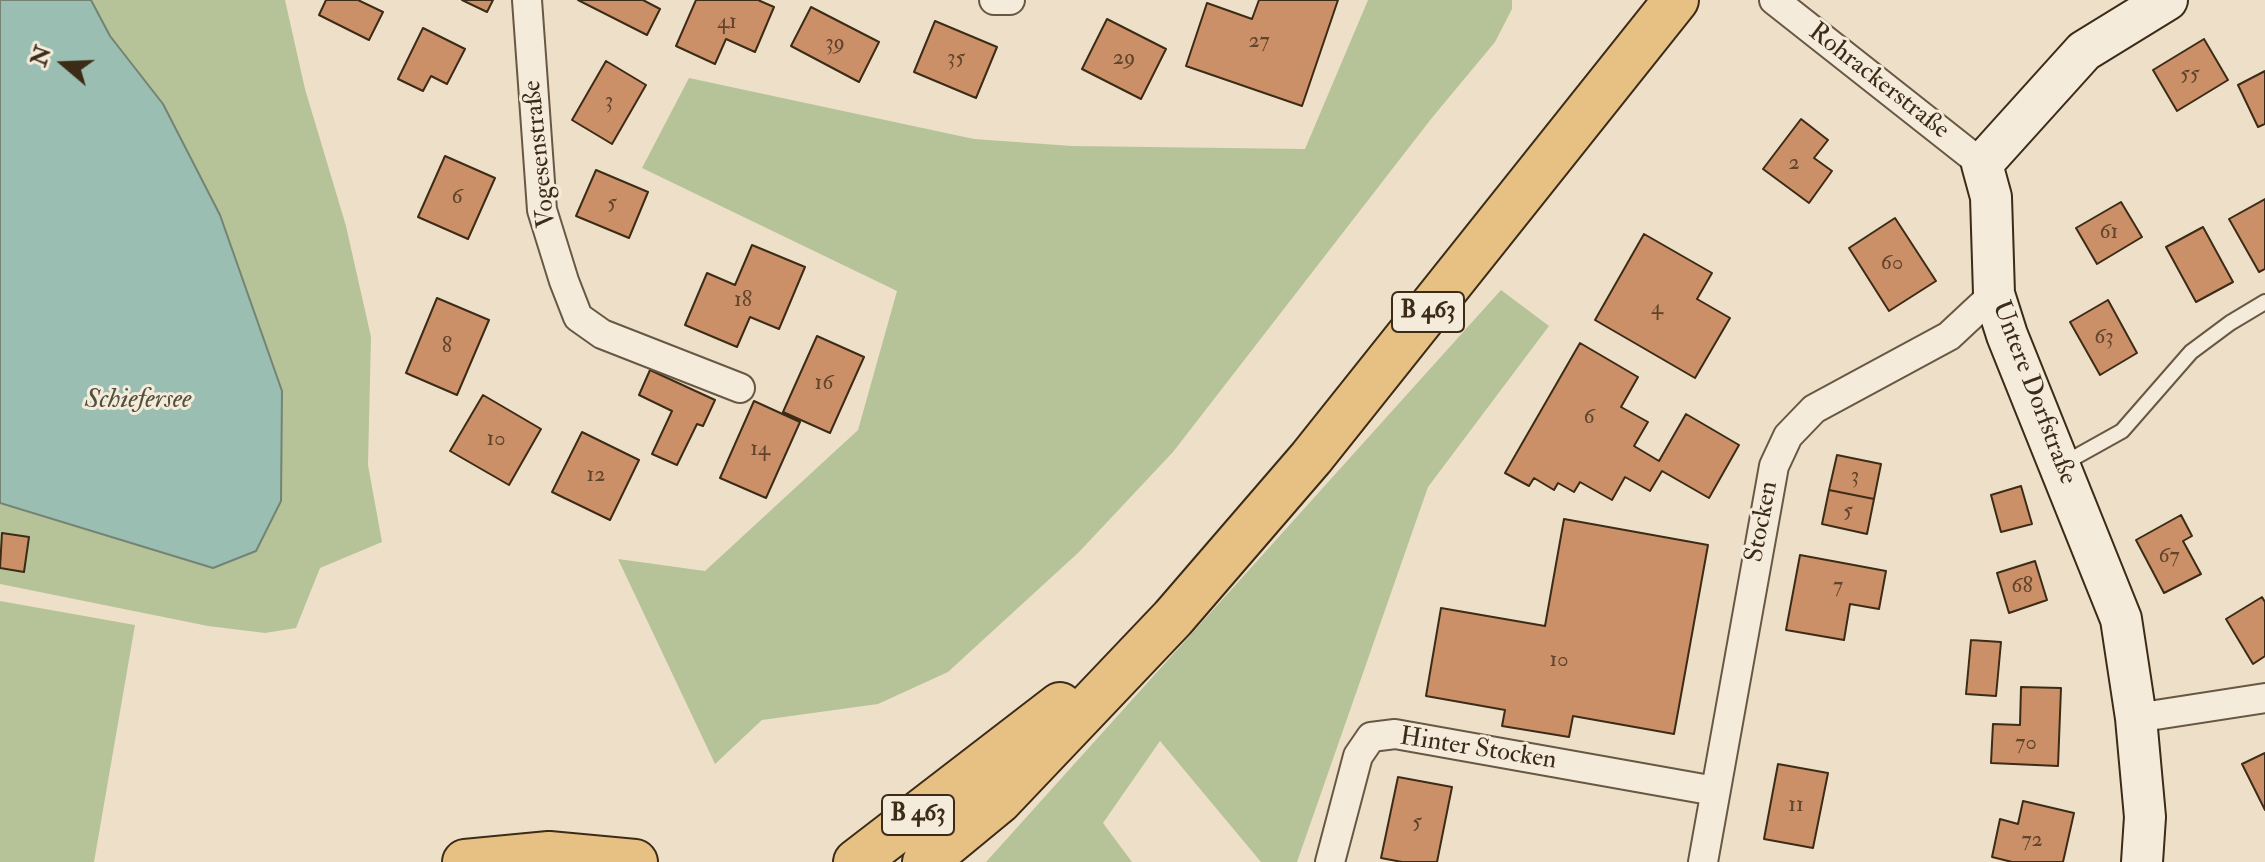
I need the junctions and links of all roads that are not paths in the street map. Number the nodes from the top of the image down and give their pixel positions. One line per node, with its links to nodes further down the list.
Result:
1 (527, 0): 10 (street, Vogesenstraße)
2 (994, 0): 3 (street)
3 (1010, 0)
4 (1676, 0): 12 (highway, B 463)
5 (1774, 0): 7 (street, Rohrackerstraße)
6 (2167, 0): 7 (street)
7 (1982, 164): 8 (street, Untere Dorfstraße)
8 (1994, 294): 11 (street, Untere Dorfstraße); 15 (street, Stocken)
9 (2265, 302): 11 (lane)
10 (740, 388)
11 (2061, 465): 14 (street, Untere Dorfstraße)
12 (1173, 618): 16 (highway, B 463); 20 (highway, B 463)
13 (2265, 698): 14 (street)
14 (2136, 718): 22 (street, Untere Dorfstraße)
15 (1715, 791): 17 (street, Stocken); 21 (street, Hinter Stocken)
16 (859, 860)
17 (1707, 861)
18 (465, 862): 19 (highway)
19 (635, 862)
20 (925, 862)
21 (1330, 862)
22 (2142, 862)

